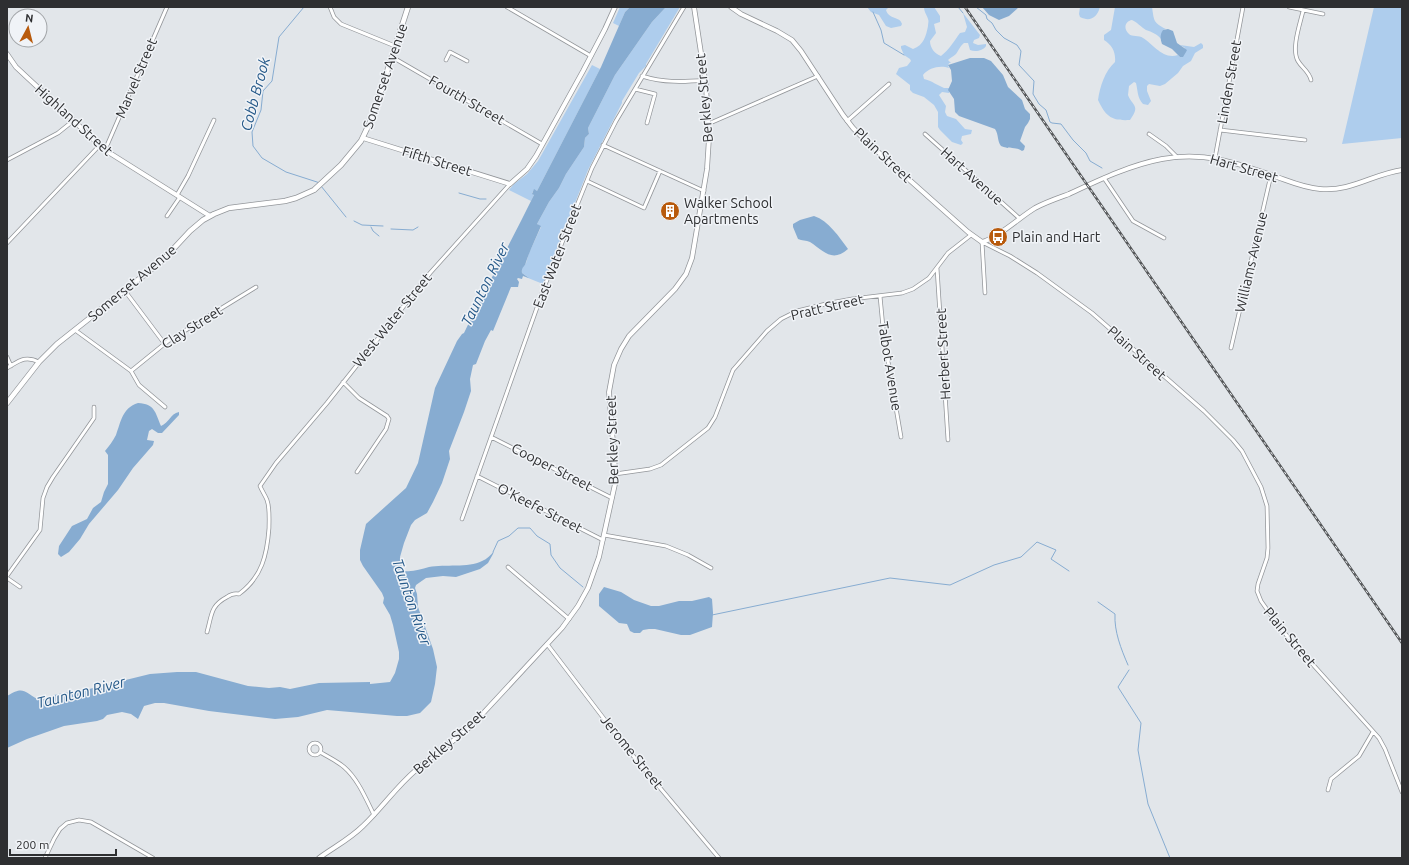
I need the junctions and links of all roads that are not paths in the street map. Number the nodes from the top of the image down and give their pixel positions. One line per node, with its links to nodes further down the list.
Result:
1 (167, 7): 38 (street, Marvel Street)
2 (330, 7): 13 (street)
3 (408, 7): 13 (main road, Somerset Avenue)
4 (507, 7): 15 (street)
5 (615, 7): 15 (main road, West Water Street)
6 (684, 7): 19 (street, East Water Street)
7 (694, 7): 21 (main road, Berkley Street)
8 (731, 7): 20 (main road, Plain Street)
9 (1243, 7): 30 (street, Linden Street)
10 (1289, 7): 11 (street)
11 (1303, 10): 12 (street); 22 (street)
12 (1323, 14)
13 (395, 46): 16 (main road, Somerset Avenue)
14 (7, 54): 27 (main road, Highland Street)
15 (591, 56): 35 (main road, West Water Street)
16 (392, 57): 33 (main road, Somerset Avenue); 35 (street, Fourth Street)
17 (446, 60): 18 (street)
18 (467, 61)
19 (642, 76): 21 (street); 24 (street, East Water Street)
20 (818, 76): 26 (main road, Plain Street); 29 (street)
21 (706, 80): 29 (main road, Berkley Street)
22 (1311, 80)
23 (889, 84): 26 (street)
24 (635, 89): 28 (street); 36 (street, East Water Street)
25 (214, 120): 49 (street)
26 (847, 120): 53 (main road, Plain Street)
27 (73, 121): 37 (main road, Highland Street); 41 (street)
28 (647, 123)
29 (708, 124): 48 (main road, Berkley Street)
30 (1220, 130): 34 (street); 40 (street, Linden Street)
31 (925, 134): 52 (street, Hart Avenue)
32 (1149, 134): 39 (street)
33 (363, 138): 47 (main road, Fifth Street); 51 (main road, Somerset Avenue)
34 (1305, 140)
35 (542, 144): 47 (main road, West Water Street)
36 (603, 145): 43 (street); 46 (street, East Water Street)
37 (99, 146): 38 (main road, Highland Street); 56 (street)
38 (105, 150): 49 (main road, Highland Street)
39 (1177, 157): 40 (main road, Hart Street); 45 (main road, Hart Street)
40 (1215, 158): 44 (main road, Hart Street)
41 (7, 160)
42 (1402, 170): 44 (main road, Hart Street)
43 (660, 171): 46 (street); 48 (street)
44 (1271, 175): 64 (street, Williams Avenue)
45 (1104, 178): 52 (main road, Hart Street); 54 (street)
46 (587, 181): 74 (street, East Water Street)
47 (510, 184): 70 (street, West Water Street)
48 (704, 191): 78 (main road, Berkley Street)
49 (179, 196): 50 (street); 51 (main road, Highland Street)
50 (167, 216)
51 (210, 216): 59 (main road, Somerset Avenue)
52 (1019, 218): 55 (main road, Hart Street)
53 (971, 235): 55 (main road, Plain Street); 57 (street, Pratt Street)
54 (1164, 238)
55 (982, 242): 60 (street); 91 (street, Plain Street)
56 (7, 243)
57 (937, 268): 61 (street, Pratt Street); 76 (street, Herbert Street)
58 (256, 287): 63 (street, Clay Street)
59 (125, 291): 62 (main road, Somerset Avenue); 63 (street)
60 (985, 293)
61 (880, 296): 75 (street, Talbot Avenue); 78 (street, Pratt Street)
62 (75, 330): 66 (main road, Somerset Avenue); 69 (street)
63 (164, 343): 69 (street, Clay Street)
64 (1231, 348)
65 (7, 357): 67 (street)
66 (39, 362): 67 (street); 71 (main road, Somerset Avenue)
67 (11, 366): 68 (street)
68 (7, 368)
69 (131, 371): 73 (street)
70 (343, 382): 77 (street); 89 (street, West Water Street)
71 (7, 403)
72 (94, 407): 86 (street)
73 (165, 407)
74 (492, 437): 79 (street, East Water Street); 80 (street, Cooper Street)
75 (901, 437)
76 (948, 440)
77 (357, 472)
78 (615, 474): 80 (main road, Berkley Street)
79 (477, 476): 81 (street, East Water Street); 83 (street, O'Keefe Street)
80 (612, 498): 82 (main road, Berkley Street)
81 (462, 519)
82 (604, 535): 83 (main road, Berkley Street); 85 (street)
83 (603, 540): 88 (main road, Berkley Street)
84 (508, 566): 88 (street)
85 (711, 568)
86 (7, 577): 87 (street)
87 (20, 587)
88 (568, 619): 90 (main road, Berkley Street)
89 (207, 632)
90 (547, 644): 95 (main road, Berkley Street); 99 (street, Jerome Street)
91 (1373, 732): 93 (street); 94 (street, Plain Street)
92 (320, 752): 95 (street)
93 (1328, 790)
94 (1402, 792)
95 (374, 815): 98 (main road, Berkley Street)
96 (46, 858): 97 (street)
97 (153, 858)
98 (319, 858)
99 (719, 858)

